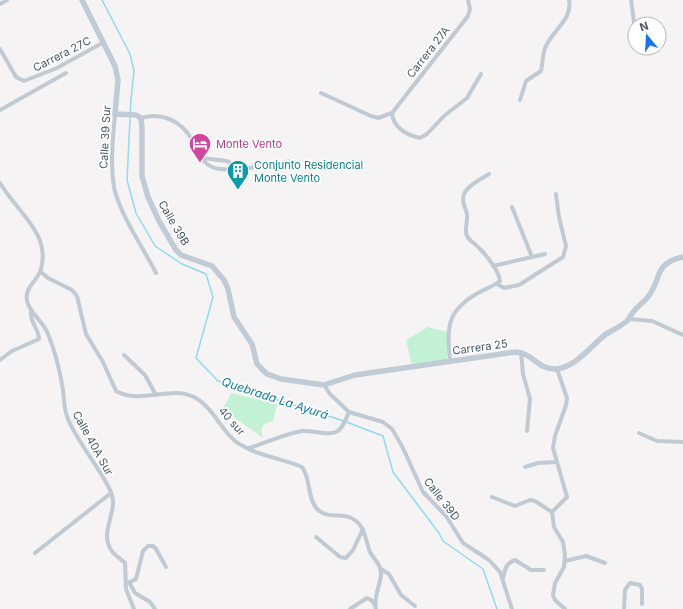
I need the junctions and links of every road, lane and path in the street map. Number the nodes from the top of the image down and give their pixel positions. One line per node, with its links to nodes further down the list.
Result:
1 (7, 0): 6 (street)
2 (82, 0): 8 (street, Calle 39 Sur)
3 (468, 0): 17 (street, Carrera 27A)
4 (569, 0): 15 (street)
5 (632, 0): 7 (street)
6 (0, 4)
7 (634, 16)
8 (104, 42): 10 (street, Carrera 27C); 18 (street, Calle 39 Sur)
9 (0, 49): 10 (street, Carrera 27C)
10 (57, 68): 13 (street)
11 (66, 73): 13 (street)
12 (481, 74): 17 (street)
13 (60, 77): 16 (street)
14 (321, 93): 17 (street)
15 (520, 100)
16 (0, 110)
17 (392, 112)
18 (115, 114): 19 (street); 33 (street, Calle 39 Sur)
19 (138, 116): 20 (street); 43 (street, Calle 39B)
20 (202, 158): 22 (street); 22 (street)
21 (291, 162): 22 (street)
22 (238, 168)
23 (489, 174): 31 (street)
24 (0, 183): 25 (street)
25 (2, 189): 32 (street)
26 (556, 194): 34 (street)
27 (512, 207): 29 (street)
28 (545, 254): 29 (street)
29 (532, 257): 31 (street)
30 (683, 257): 36 (street)
31 (493, 266): 34 (street)
32 (41, 272): 35 (street); 44 (street, 40 sur)
33 (156, 273)
34 (497, 284): 41 (street)
35 (31, 311): 40 (street); 52 (street, Calle 40A Sur)
36 (629, 319): 37 (street); 42 (street)
37 (683, 335)
38 (521, 352): 41 (street, Carrera 25); 42 (street, Carrera 25); 46 (street)
39 (124, 355): 44 (street)
40 (0, 360)
41 (450, 361): 43 (street, Carrera 25)
42 (557, 369): 50 (street)
43 (324, 385): 45 (street)
44 (156, 395): 49 (street, 40 sur)
45 (349, 412): 49 (street); 63 (street, Calle 39D)
46 (527, 431)
47 (639, 433): 48 (street)
48 (683, 442)
49 (248, 448): 55 (street, 40 sur)
50 (557, 462): 51 (street); 54 (street)
51 (525, 467)
52 (111, 494): 57 (street); 64 (street, Calle 40A Sur)
53 (492, 497): 54 (street)
54 (552, 512): 58 (street)
55 (363, 528): 56 (street); 61 (street)
56 (316, 537)
57 (35, 553)
58 (565, 561): 59 (street); 73 (street)
59 (605, 563)
60 (166, 567): 65 (street)
61 (381, 569): 67 (street); 68 (street)
62 (544, 570): 63 (street)
63 (503, 578): 72 (street, Calle 39D)
64 (125, 582): 65 (street); 69 (street, Calle 40A Sur)
65 (130, 582): 70 (street)
66 (642, 604): 74 (street)
67 (415, 606)
68 (376, 607): 71 (street)
69 (134, 609)
70 (155, 609)
71 (350, 609)
72 (512, 609)
73 (564, 609)
74 (624, 609)

